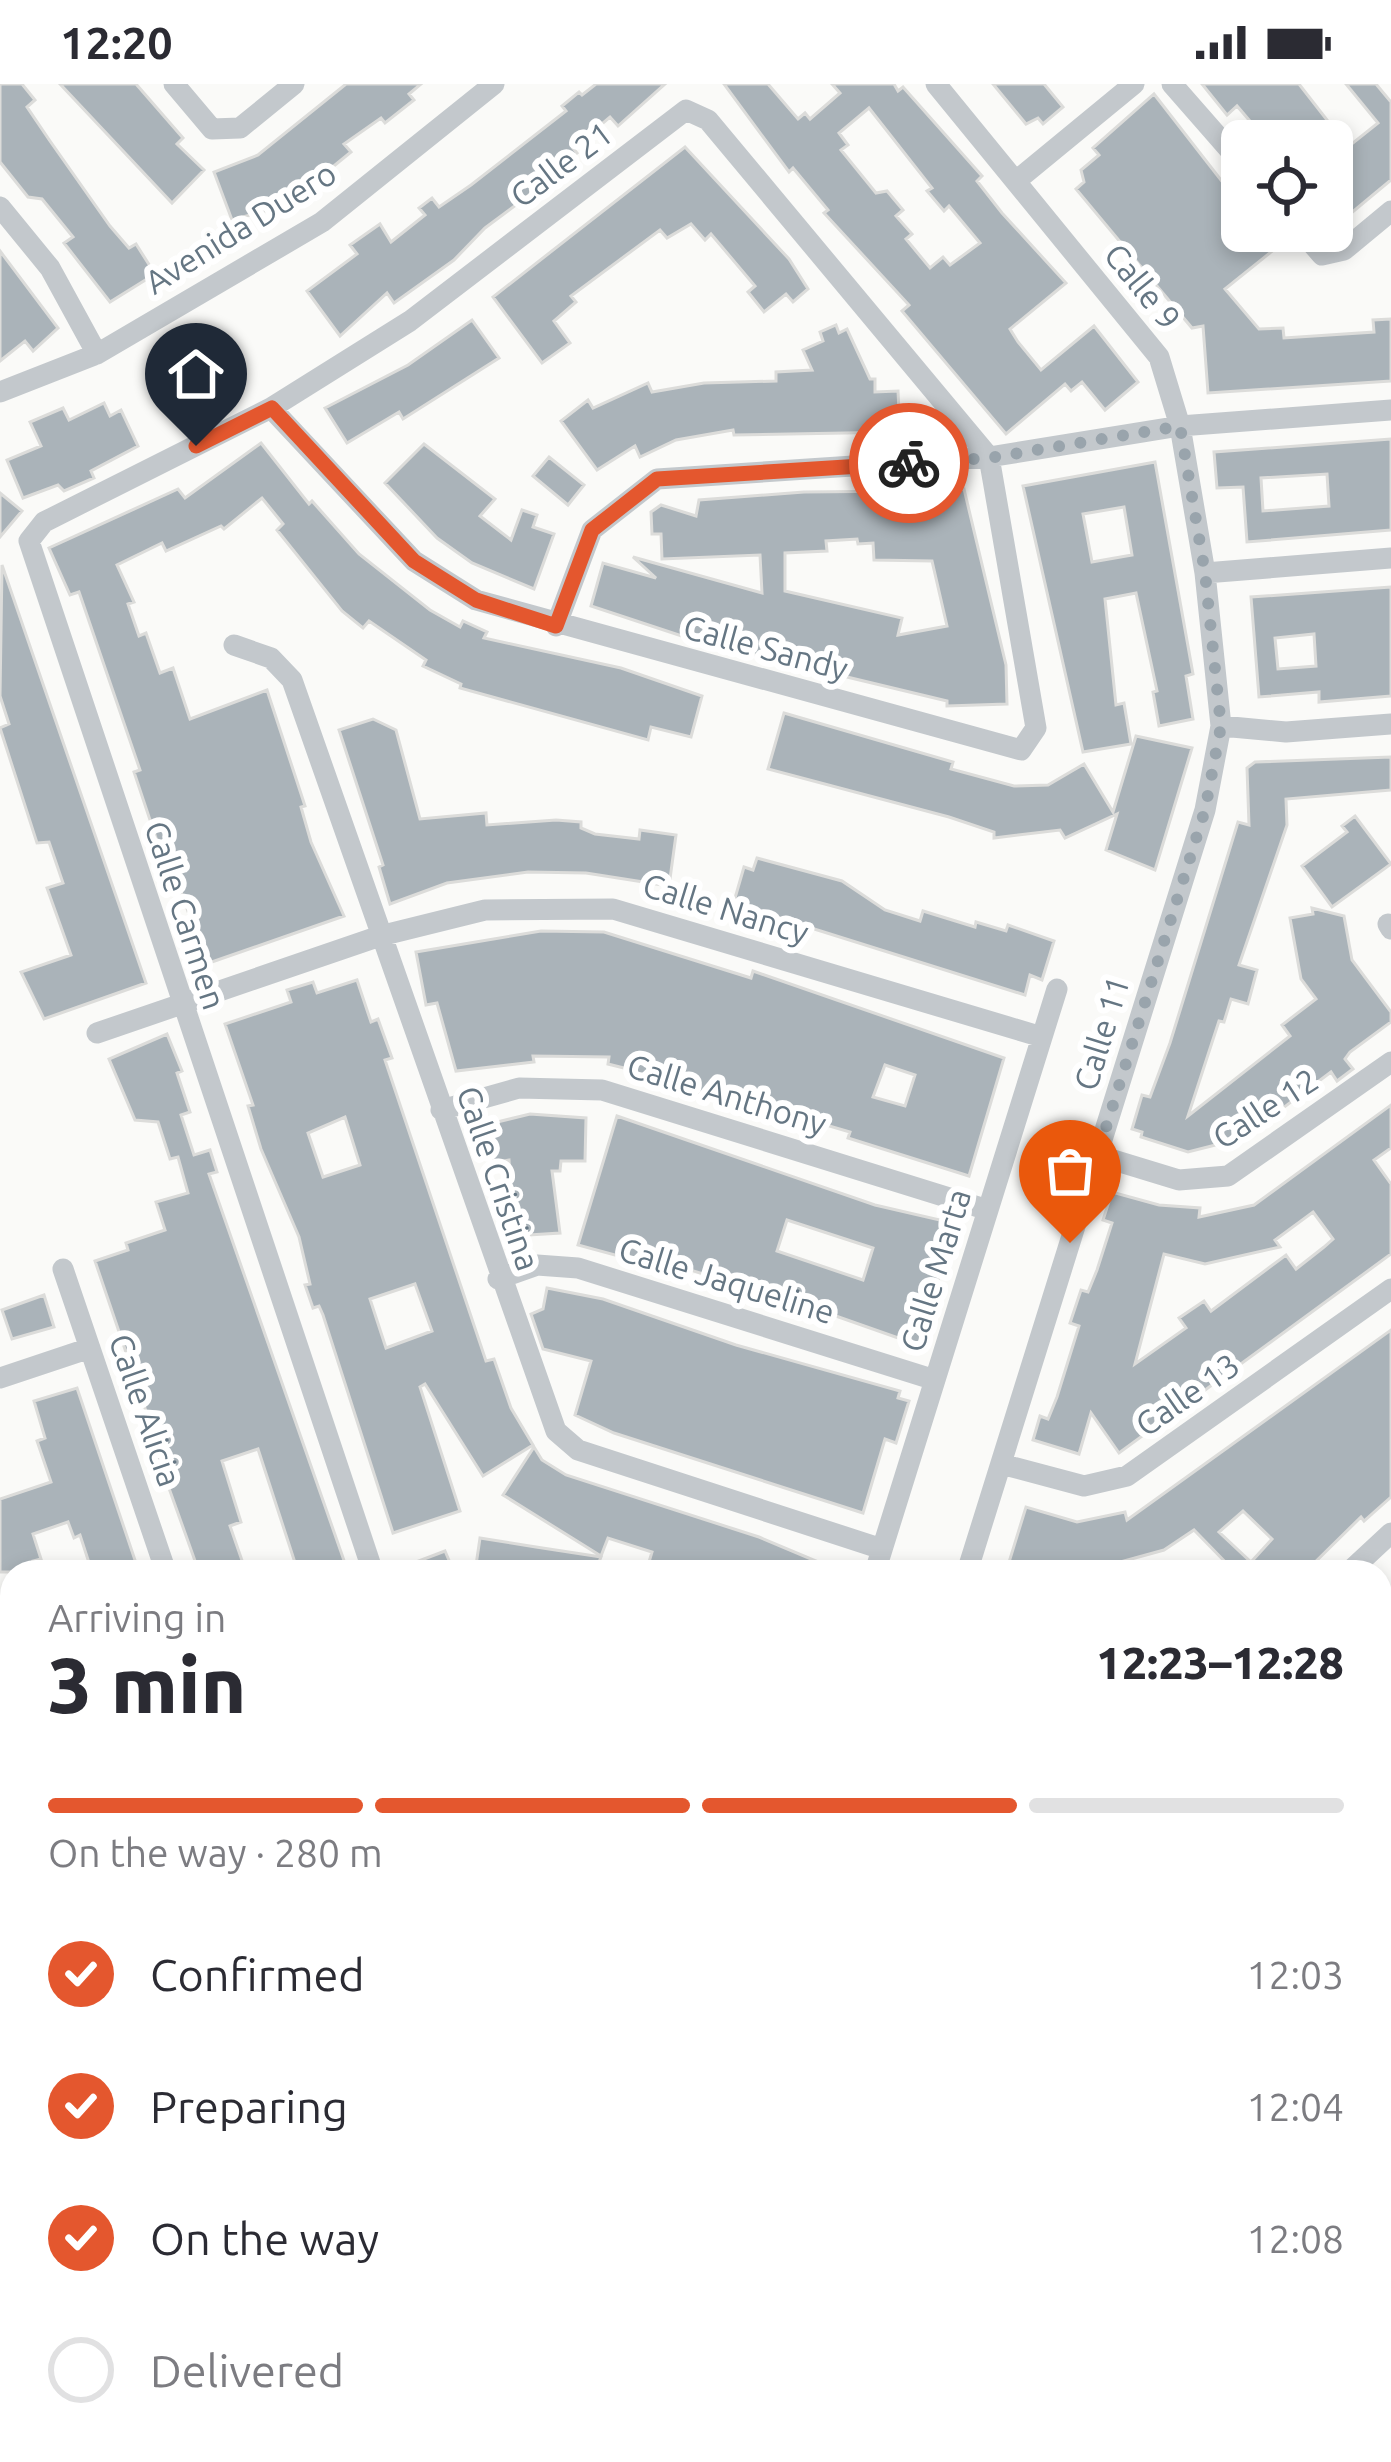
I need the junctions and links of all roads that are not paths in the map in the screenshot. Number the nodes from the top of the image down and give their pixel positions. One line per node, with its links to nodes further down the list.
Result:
1 (174, 84): 2 (street)
2 (294, 84)
3 (494, 84): 12 (street, Avenida Duero)
4 (936, 84): 8 (street, Calle 9)
5 (1134, 84): 8 (street)
6 (1172, 84): 7 (street)
7 (1221, 140)
8 (1016, 181): 16 (street, Calle 9)
9 (0, 207): 12 (street)
10 (1391, 211): 11 (street)
11 (1353, 243)
12 (97, 354): 13 (street, Avenida Duero)
13 (0, 392)
14 (272, 408): 17 (street, Calle 21); 20 (street, Calle Sandy); 26 (street, Calle Carmen)
15 (1391, 410): 16 (street)
16 (1180, 426): 17 (street); 19 (street, Calle 9)
17 (989, 458): 20 (street); 20 (street, Calle Sandy)
18 (1391, 558): 19 (street)
19 (1205, 573): 23 (street, Calle 11)
20 (556, 626)
21 (234, 645): 24 (street, Calle Cristina)
22 (1391, 724): 23 (street)
23 (1221, 726): 31 (street, Calle 11)
24 (380, 936): 26 (street, Calle Nancy); 28 (street, Calle Nancy); 30 (street, Calle Cristina)
25 (1058, 988): 28 (street, Calle Marta)
26 (181, 1004): 27 (street, Calle Nancy); 43 (street, Calle Carmen)
27 (97, 1033)
28 (1042, 1037): 32 (street, Calle Marta)
29 (1391, 1062): 31 (street, Calle 12)
30 (441, 1110): 32 (street, Calle Anthony); 34 (street, Calle Cristina)
31 (1097, 1155): 39 (street, Calle 11)
32 (988, 1210): 38 (street, Calle Marta)
33 (63, 1268): 36 (street, Calle Alicia)
34 (498, 1279): 38 (street, Calle Jaqueline); 41 (street, Calle Cristina)
35 (1391, 1289): 39 (street, Calle 13)
36 (90, 1348): 37 (street); 42 (street, Calle Alicia)
37 (0, 1378)
38 (935, 1380): 41 (street, Calle Marta)
39 (1001, 1464): 45 (street, Calle 11)
40 (1391, 1533): 46 (street)
41 (882, 1549): 44 (street, Calle Marta)
42 (162, 1560)
43 (369, 1560)
44 (879, 1560)
45 (971, 1560)
46 (1362, 1560)

